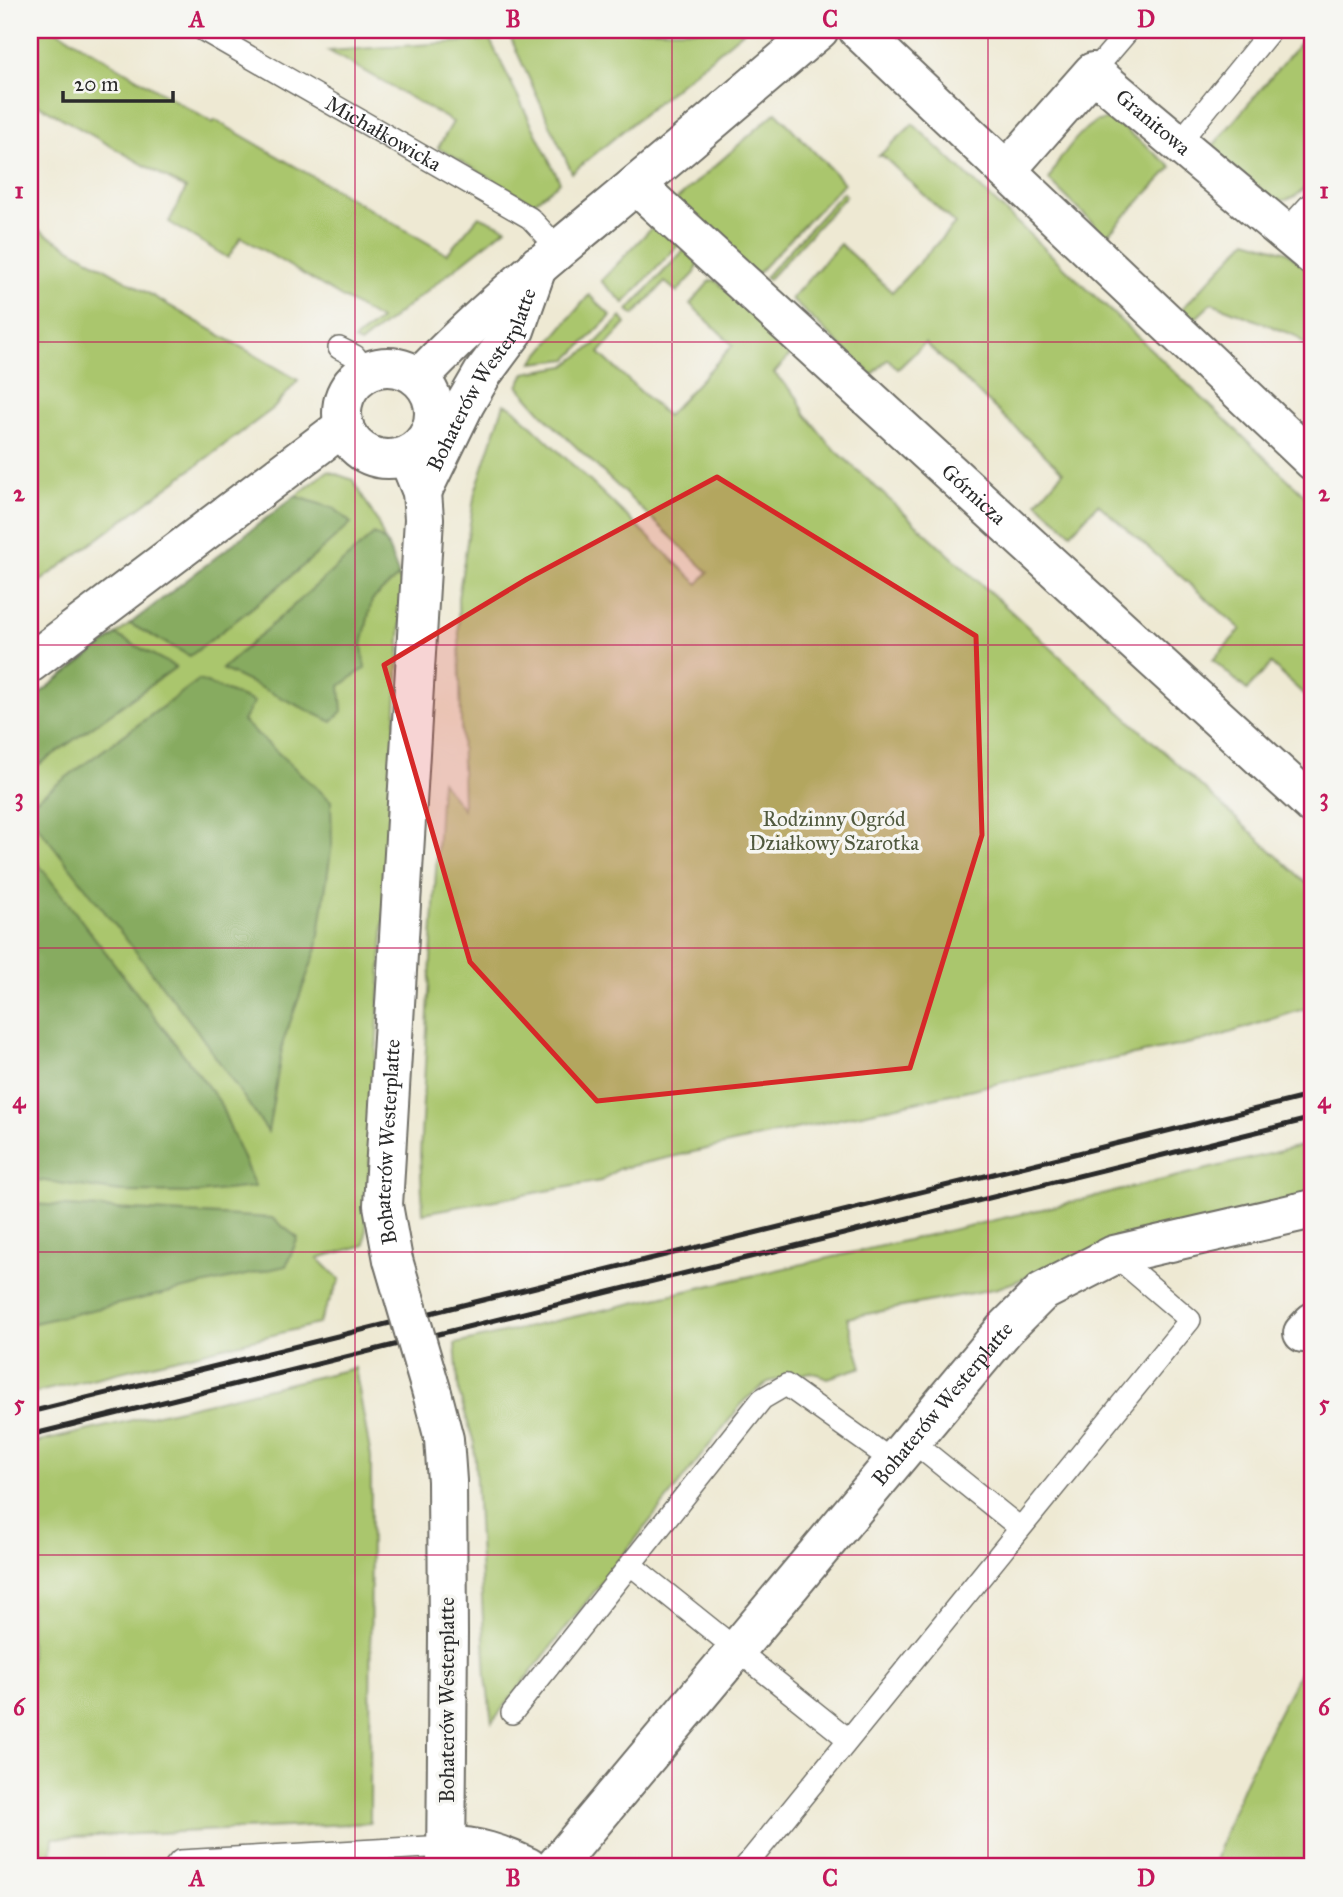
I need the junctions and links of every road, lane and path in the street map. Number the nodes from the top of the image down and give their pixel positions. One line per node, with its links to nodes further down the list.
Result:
1 (202, 30): 12 (lane, Michałkowicka)
2 (819, 30): 9 (street)
3 (858, 30): 8 (street)
4 (1129, 30): 6 (lane)
5 (1270, 30): 7 (lane)
6 (1093, 72): 8 (street); 11 (street, Granitowa)
7 (1191, 128)
8 (1006, 171): 18 (street)
9 (636, 185): 12 (street); 21 (street, Górnicza)
10 (1313, 201): 11 (lane)
11 (1299, 244)
12 (548, 256): 15 (street); 19 (street, Bohaterów Westerplatte)
13 (338, 348): 14 (lane)
14 (367, 372): 15 (street); 16 (street)
15 (418, 378): 17 (street)
16 (344, 426): 17 (street); 20 (street)
17 (407, 455): 19 (street, Bohaterów Westerplatte)
18 (1313, 461)
19 (422, 492): 30 (street, Bohaterów Westerplatte, bridge)
20 (30, 663)
21 (1313, 805)
22 (1313, 1209): 23 (street, Bohaterów Westerplatte)
23 (1114, 1255): 24 (street, Bohaterów Westerplatte); 25 (lane)
24 (903, 1451): 25 (lane); 26 (lane); 27 (street, Bohaterów Westerplatte)
25 (1020, 1528): 29 (lane)
26 (631, 1565): 27 (lane); 28 (lane)
27 (737, 1650): 29 (lane); 33 (street, Bohaterów Westerplatte)
28 (512, 1713)
29 (848, 1739): 34 (lane)
30 (446, 1857): 31 (lane); 32 (street)
31 (175, 1867)
32 (528, 1867)
33 (555, 1867)
34 (745, 1867)

